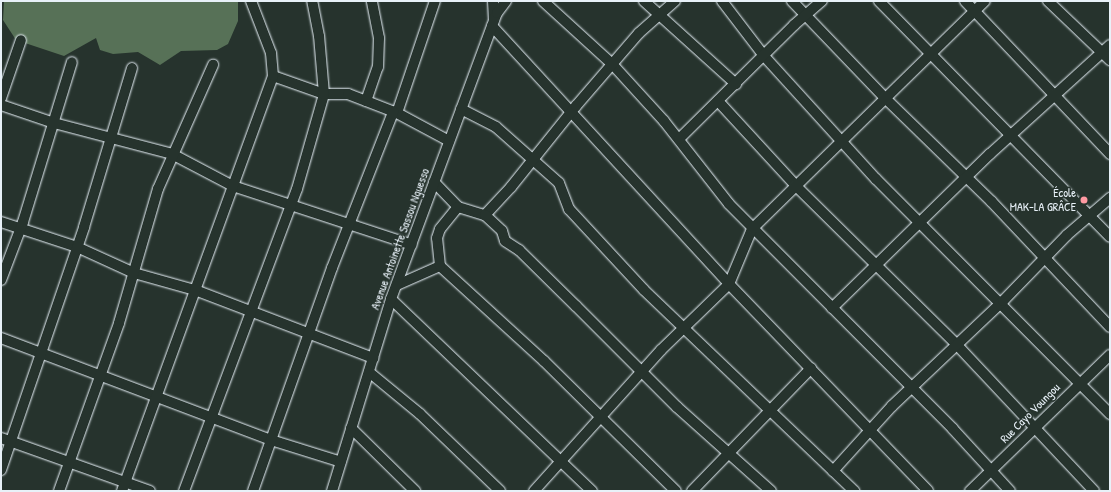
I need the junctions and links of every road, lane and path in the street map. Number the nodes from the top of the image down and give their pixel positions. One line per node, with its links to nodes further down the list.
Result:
1 (251, 1): 31 (street)
2 (312, 1): 33 (street)
3 (372, 1): 37 (street)
4 (435, 1): 42 (street)
5 (493, 1): 20 (street)
6 (506, 1): 20 (street, Avenue Antoinette Sassou Nguesso)
7 (542, 1): 29 (street)
8 (644, 1): 18 (street)
9 (675, 1): 18 (street)
10 (722, 1): 25 (street)
11 (792, 1): 19 (street)
12 (822, 1): 19 (street)
13 (879, 1): 24 (street)
14 (965, 1): 17 (street)
15 (985, 1): 17 (street)
16 (1048, 1): 23 (street)
17 (976, 13): 24 (street); 34 (street)
18 (659, 14): 29 (street); 32 (street)
19 (807, 15): 25 (street); 36 (street)
20 (493, 23): 40 (street, Avenue Antoinette Sassou Nguesso); 41 (street)
21 (21, 40): 35 (street)
22 (1110, 44): 23 (street)
23 (1102, 52): 26 (street); 34 (street)
24 (932, 55): 36 (street); 44 (street)
25 (764, 56): 32 (street); 48 (street)
26 (1110, 60)
27 (72, 62): 43 (street)
28 (213, 65): 49 (street)
29 (613, 65): 41 (street); 46 (street)
30 (132, 68): 45 (street)
31 (273, 76): 33 (street); 54 (street)
32 (736, 84): 38 (street)
33 (324, 94): 37 (street); 57 (street)
34 (1054, 95): 44 (street); 50 (street)
35 (1, 98)
36 (885, 98): 48 (street); 52 (street)
37 (366, 101): 42 (street)
38 (718, 102): 46 (street); 55 (street)
39 (1, 105): 43 (street)
40 (462, 109): 47 (street, Avenue Antoinette Sassou Nguesso); 51 (street)
41 (572, 112): 51 (street); 74 (street)
42 (395, 113): 47 (street); 63 (street)
43 (54, 123): 45 (street); 64 (street)
44 (1009, 136): 52 (street); 60 (street)
45 (112, 138): 49 (street); 68 (street)
46 (679, 139): 65 (street)
47 (450, 141): 53 (street, Avenue Antoinette Sassou Nguesso)
48 (842, 141): 55 (street); 61 (street)
49 (172, 154): 54 (street); 72 (street)
50 (1110, 154)
51 (534, 159): 59 (street); 82 (street)
52 (966, 177): 61 (street); 69 (street)
53 (434, 182): 58 (street); 67 (street, Avenue Antoinette Sassou Nguesso)
54 (233, 186): 57 (street); 76 (street)
55 (797, 187): 65 (street); 70 (street)
56 (1110, 198): 60 (street)
57 (291, 206): 63 (street); 80 (street)
58 (458, 207): 59 (street); 71 (street)
59 (485, 215): 91 (street)
60 (1089, 218): 66 (street); 69 (street)
61 (921, 221): 70 (street); 78 (street)
62 (1, 222): 64 (street)
63 (350, 224): 67 (street); 83 (street)
64 (21, 229): 68 (street); 73 (street)
65 (752, 229): 74 (street); 79 (street)
66 (1110, 237)
67 (412, 245): 75 (street, Avenue Antoinette Sassou Nguesso)
68 (77, 247): 72 (street); 86 (street)
69 (1045, 258): 78 (street); 81 (street)
70 (876, 265): 79 (street); 85 (street)
71 (440, 266): 75 (street); 99 (street)
72 (134, 273): 76 (street); 92 (street)
73 (1, 280)
74 (729, 284): 82 (street); 89 (street)
75 (397, 285): 77 (street, Avenue Antoinette Sassou Nguesso)
76 (195, 290): 80 (street); 95 (street)
77 (391, 299): 88 (street, Avenue Antoinette Sassou Nguesso); 108 (street)
78 (1000, 304): 85 (street); 93 (street)
79 (832, 308): 94 (street)
80 (252, 311): 83 (street); 98 (street)
81 (1110, 327)
82 (684, 330): 91 (street); 96 (street)
83 (310, 333): 88 (street); 104 (street)
84 (1, 338): 86 (street)
85 (957, 345): 94 (street); 100 (street)
86 (42, 354): 92 (street); 105 (street)
87 (1110, 355): 93 (street, Rue Cayo Voungou)
88 (373, 358): 90 (street, Avenue Antoinette Sassou Nguesso)
89 (811, 368): 96 (street); 102 (street)
90 (369, 372): 101 (street, Avenue Antoinette Sassou Nguesso); 120 (street)
91 (643, 373): 99 (street); 106 (street)
92 (100, 376): 95 (street); 109 (street)
93 (1080, 383): 97 (street); 100 (street, Rue Cayo Voungou)
94 (911, 388): 102 (street); 112 (street)
95 (157, 398): 98 (street); 113 (street)
96 (770, 410): 106 (street); 111 (street)
97 (1110, 414)
98 (213, 418): 104 (street); 116 (street)
99 (602, 418): 108 (street); 123 (street)
100 (1035, 427): 112 (street, Rue Cayo Voungou); 130 (street)
101 (351, 428): 107 (street, Avenue Antoinette Sassou Nguesso); 119 (street)
102 (870, 430): 111 (street); 127 (street)
103 (1, 438): 105 (street)
104 (270, 440): 107 (street); 117 (street)
105 (12, 441): 109 (street); 110 (street)
106 (728, 454): 124 (street); 125 (street)
107 (340, 462): 118 (street, Avenue Antoinette Sassou Nguesso)
108 (563, 462): 121 (street); 122 (street)
109 (69, 463): 113 (street); 114 (street)
110 (1, 470)
111 (833, 471): 126 (street)
112 (990, 472): 128 (street, Rue Cayo Voungou); 129 (street)
113 (123, 487): 115 (street)
114 (59, 491)
115 (150, 491)
116 (184, 491)
117 (253, 491)
118 (332, 491)
119 (415, 491)
120 (500, 491)
121 (534, 491)
122 (592, 491)
123 (676, 491)
124 (692, 491)
125 (771, 491)
126 (854, 491)
127 (928, 491)
128 (970, 491)
129 (1010, 491)
130 (1094, 491)

